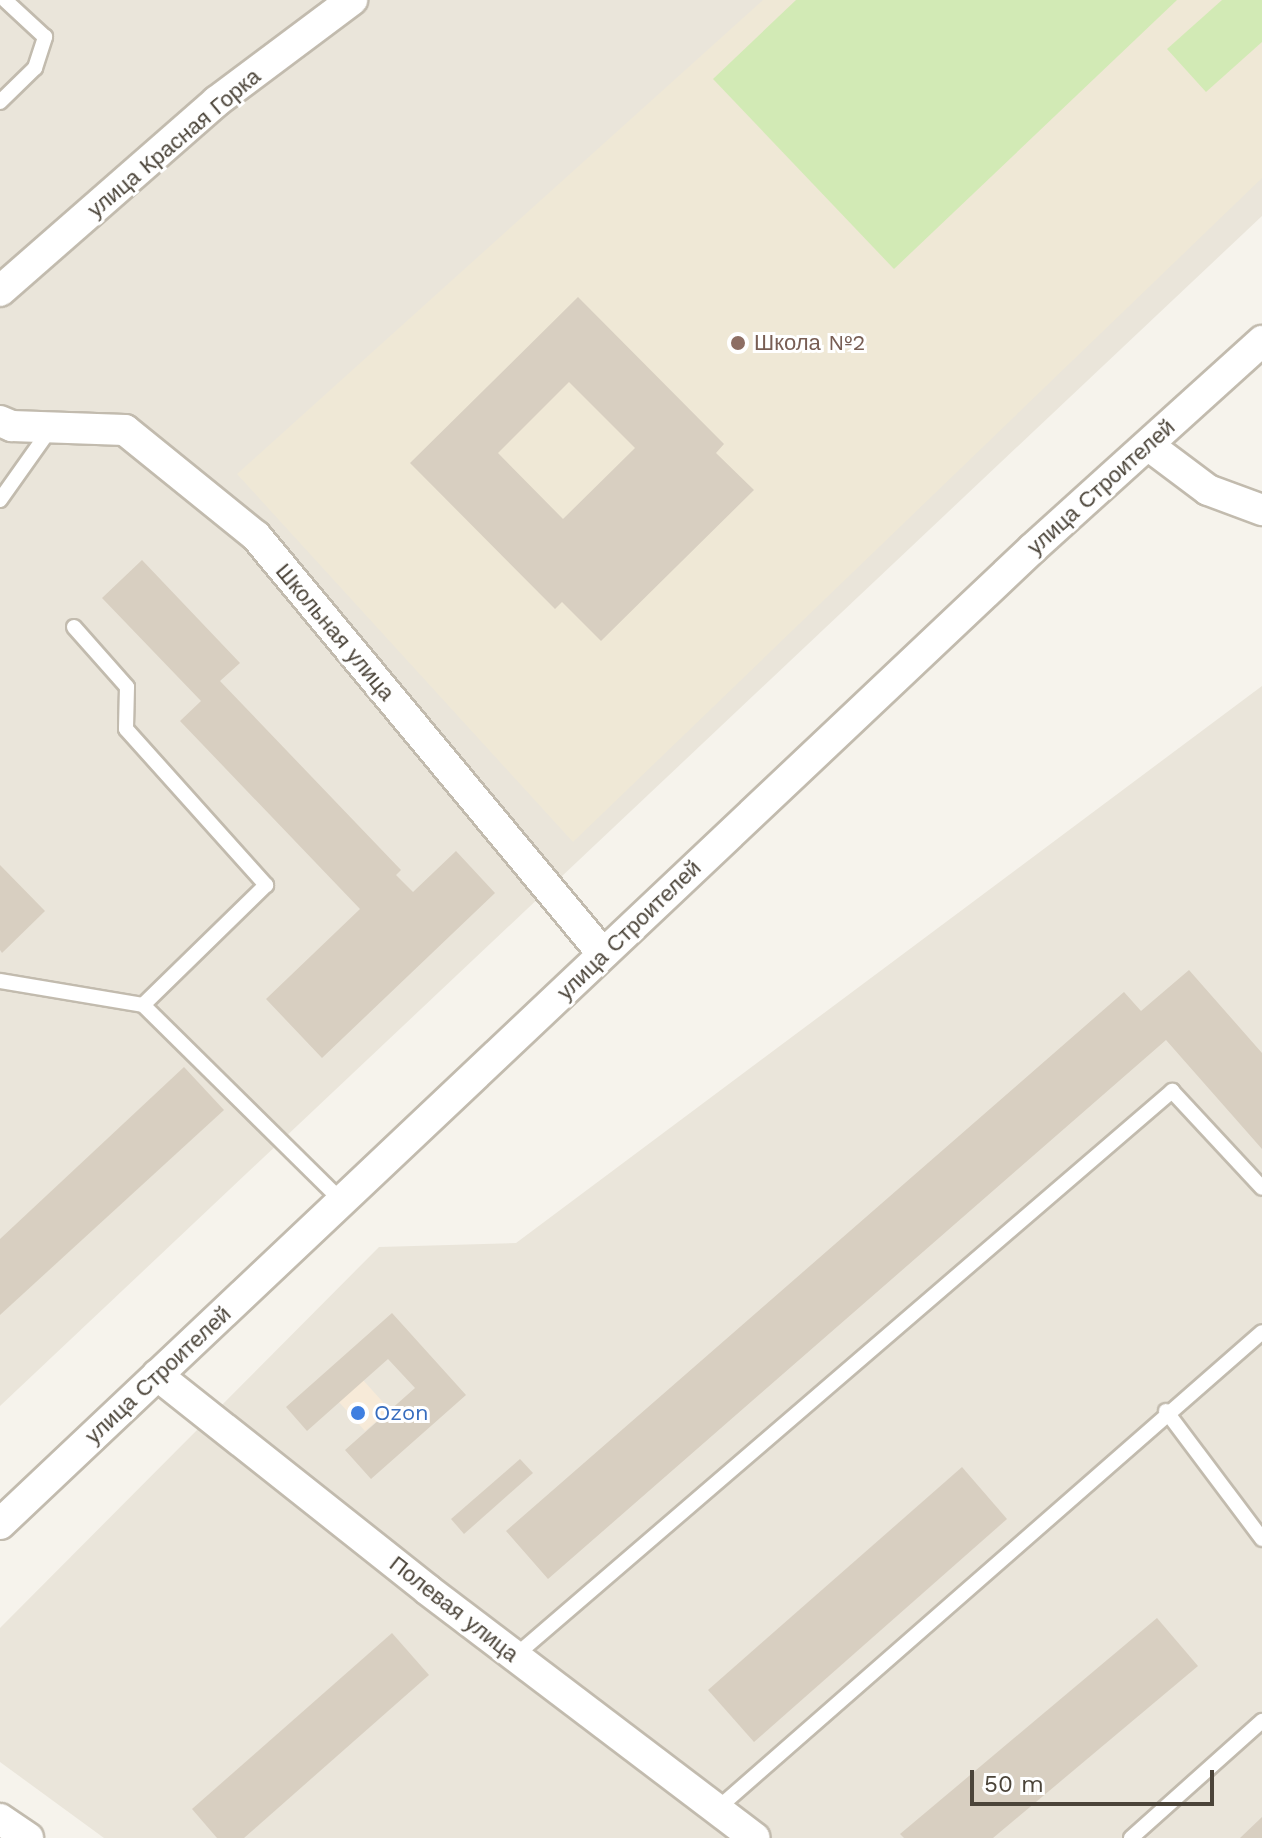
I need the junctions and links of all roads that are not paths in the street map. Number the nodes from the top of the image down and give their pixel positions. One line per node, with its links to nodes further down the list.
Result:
1 (5, 0): 3 (lane)
2 (352, 0): 4 (street, улица Красная Горка)
3 (0, 102)
4 (0, 291)
5 (1262, 341): 8 (street, улица Строителей)
6 (0, 421): 7 (street, Школьная улица)
7 (51, 427): 9 (lane); 12 (street, Школьная улица)
8 (1148, 445): 10 (street); 12 (street, улица Строителей)
9 (0, 500)
10 (1262, 510)
11 (74, 627): 14 (lane)
12 (603, 954): 16 (street, улица Строителей)
13 (0, 981): 14 (lane)
14 (143, 1005): 16 (lane)
15 (1262, 1188): 22 (lane)
16 (344, 1203): 18 (street, улица Строителей)
17 (1262, 1332): 19 (lane)
18 (157, 1375): 20 (street, улица Строителей); 22 (street, Полевая улица)
19 (1166, 1411): 21 (lane); 24 (lane)
20 (0, 1524)
21 (1262, 1539)
22 (515, 1656): 24 (street, Полевая улица)
23 (1262, 1721): 28 (lane)
24 (717, 1809): 27 (street, Полевая улица)
25 (0, 1819): 26 (street)
26 (28, 1838)
27 (755, 1838)
28 (1131, 1838)

